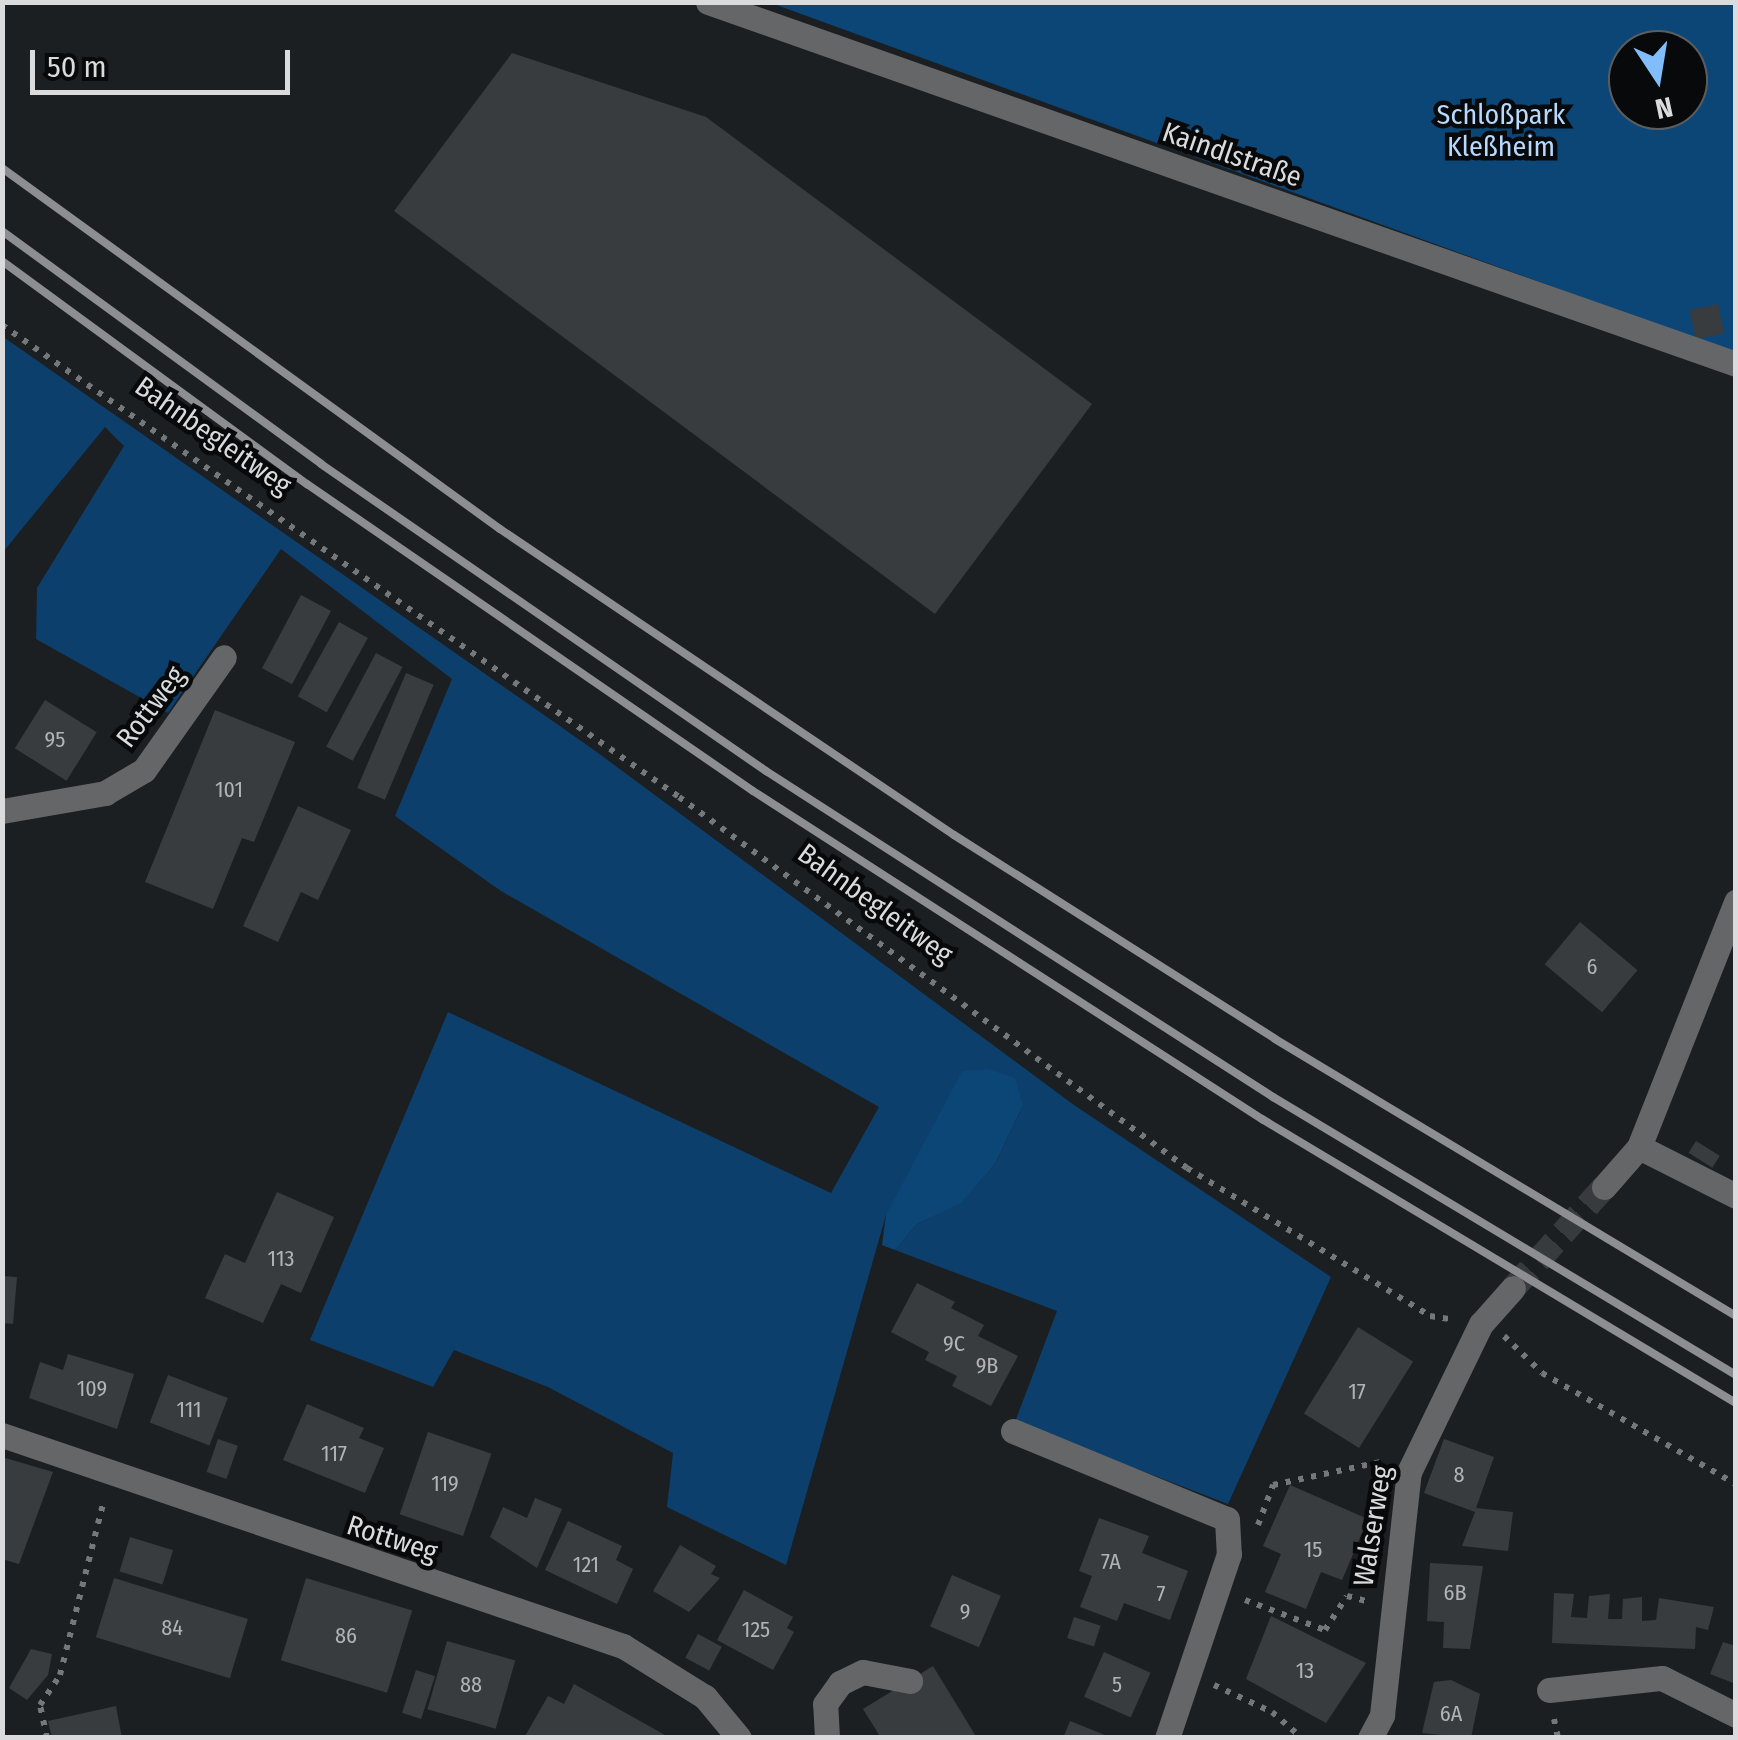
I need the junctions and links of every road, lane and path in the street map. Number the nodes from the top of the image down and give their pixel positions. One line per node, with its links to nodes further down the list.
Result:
1 (708, 2): 3 (street, Kaindlstraße)
2 (2, 325): 11 (path, Bahnbegleitweg)
3 (1736, 364)
4 (224, 657): 5 (street, Rottweg)
5 (2, 811)
6 (1736, 902): 7 (street)
7 (1639, 1147): 8 (street); 9 (street)
8 (1604, 1187)
9 (1736, 1196)
10 (1512, 1288): 11 (street, Walserweg)
11 (1481, 1324): 14 (street, Walserweg); 16 (path, Bahnbegleitweg)
12 (1013, 1432): 27 (street)
13 (2, 1435): 15 (street, Rottweg)
14 (1408, 1472): 17 (path); 19 (street, Walserweg)
15 (111, 1474): 24 (path); 25 (street, Rottweg)
16 (1736, 1484)
17 (1254, 1536)
18 (1233, 1595): 19 (path)
19 (1391, 1607): 29 (street, Walserweg)
20 (1212, 1666): 28 (path)
21 (910, 1681): 26 (street)
22 (1548, 1690): 23 (street)
23 (1736, 1715)
24 (46, 1738)
25 (739, 1738)
26 (828, 1738)
27 (1166, 1738)
28 (1302, 1738)
29 (1370, 1738)

